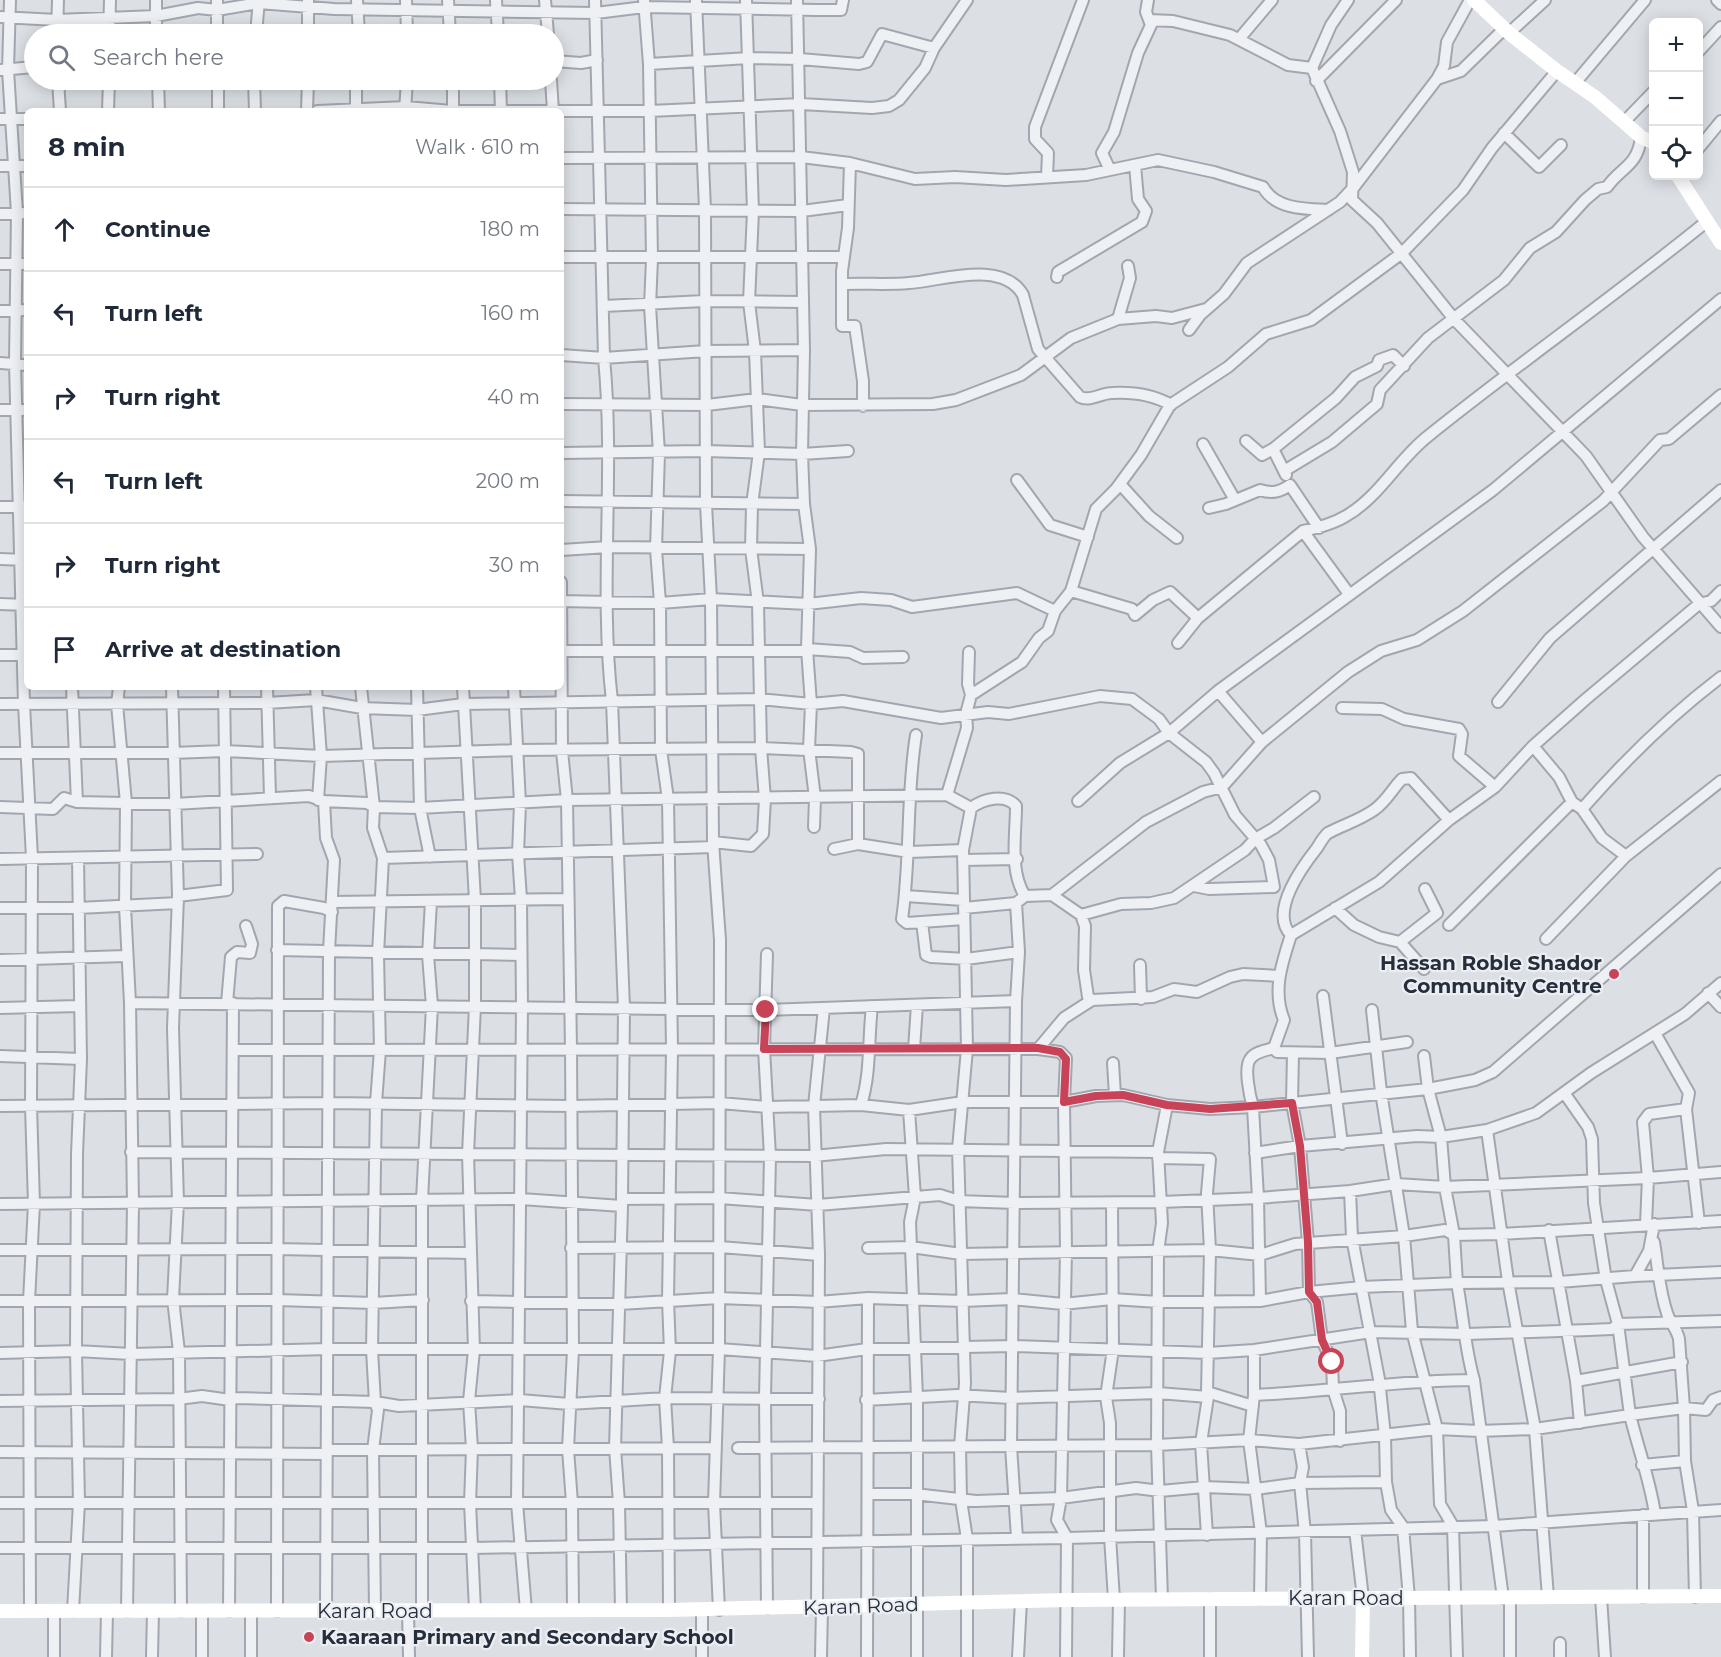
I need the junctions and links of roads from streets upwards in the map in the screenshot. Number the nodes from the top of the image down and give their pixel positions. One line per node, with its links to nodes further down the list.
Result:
1 (10, 0): 32 (street)
2 (58, 0): 34 (street)
3 (110, 0): 33 (street)
4 (156, 0): 31 (street)
5 (595, 0): 30 (street)
6 (843, 0): 28 (street)
7 (967, 0): 51 (street)
8 (1083, 0): 114 (street)
9 (1148, 0): 35 (street)
10 (1272, 0): 49 (street)
11 (1348, 0): 58 (street)
12 (1396, 0): 63 (street)
13 (1472, 0): 48 (street); 62 (street)
14 (1545, 0): 48 (street)
15 (1645, 0): 64 (street)
16 (1717, 0): 22 (street)
17 (259, 2): 18 (street); 23 (street); 40 (street)
18 (308, 4): 19 (street); 41 (street)
19 (358, 4): 24 (street); 42 (street)
20 (448, 4): 24 (street); 25 (street); 44 (street)
21 (644, 4): 26 (street); 30 (street); 57 (street)
22 (1721, 4)
23 (217, 5): 31 (street); 39 (street)
24 (406, 5): 43 (street)
25 (496, 5): 29 (street); 45 (street)
26 (696, 5): 27 (street); 56 (street)
27 (746, 5): 28 (street); 52 (street)
28 (798, 5): 53 (street)
29 (545, 6): 30 (street); 46 (street)
30 (596, 13): 54 (street)
31 (156, 16): 33 (street); 38 (street)
32 (5, 17): 34 (street); 60 (street)
33 (109, 17): 34 (street); 37 (street)
34 (57, 20): 36 (street)
35 (1149, 20): 49 (street); 113 (street)
36 (57, 24)
37 (109, 24)
38 (156, 24)
39 (217, 24)
40 (257, 24)
41 (308, 24)
42 (359, 24)
43 (407, 24)
44 (449, 24)
45 (497, 24)
46 (547, 24)
47 (1721, 27): 50 (street)
48 (1509, 33): 61 (street); 62 (street)
49 (1239, 39): 58 (street)
50 (1703, 47)
51 (934, 48): 53 (street); 77 (street)
52 (749, 58): 53 (street); 56 (street); 78 (street)
53 (800, 59): 77 (street)
54 (597, 60): 55 (street); 91 (street)
55 (564, 62)
56 (699, 63): 57 (street); 90 (street)
57 (649, 64): 93 (street)
58 (1312, 68): 63 (street)
59 (24, 69): 60 (street)
60 (4, 70): 95 (street)
61 (1557, 71): 64 (street); 98 (street)
62 (1437, 79): 116 (street)
63 (1316, 81): 116 (street)
64 (1575, 83): 97 (street)
65 (59, 90): 79 (street)
66 (109, 90): 80 (street)
67 (158, 90): 81 (street)
68 (218, 90): 82 (street)
69 (254, 90): 83 (street)
70 (308, 90): 84 (street)
71 (356, 90): 85 (street)
72 (407, 90): 86 (street)
73 (453, 90): 87 (street)
74 (500, 90): 88 (street)
75 (552, 90): 89 (street)
76 (1649, 95): 97 (street)
77 (801, 104): 78 (street); 105 (street)
78 (751, 106): 90 (street); 102 (street)
79 (60, 108)
80 (108, 108)
81 (159, 108)
82 (218, 108)
83 (255, 108)
84 (308, 108)
85 (356, 108)
86 (406, 108)
87 (453, 108)
88 (501, 108)
89 (553, 108)
90 (701, 108): 93 (street); 103 (street)
91 (598, 109): 92 (street); 93 (street); 107 (street)
92 (564, 110)
93 (650, 111): 104 (street)
94 (24, 119): 95 (street)
95 (5, 120): 111 (street)
96 (1721, 121): 100 (street)
97 (1624, 122): 99 (street)
98 (1504, 133): 101 (street); 129 (street)
99 (1647, 140): 153 (street)
100 (1703, 143)
101 (1561, 145)
102 (752, 155): 103 (street); 105 (street); 123 (street)
103 (702, 156): 104 (street); 121 (street)
104 (649, 157): 107 (street); 118 (street)
105 (801, 157): 108 (street); 124 (street)
106 (564, 158): 107 (street)
107 (598, 159): 120 (street)
108 (850, 163): 114 (street); 117 (street)
109 (1135, 165): 113 (street); 122 (street); 141 (street)
110 (0, 166): 111 (street)
111 (14, 166): 112 (street); 125 (street)
112 (24, 166)
113 (1110, 170): 114 (street)
114 (1047, 177)
115 (1680, 180): 127 (street)
116 (1354, 187): 122 (street); 129 (street)
117 (848, 205): 124 (street); 133 (street)
118 (651, 208): 120 (street); 121 (street); 135 (street)
119 (564, 209): 120 (street)
120 (601, 209): 134 (street)
121 (705, 209): 123 (street); 132 (street)
122 (1328, 210): 149 (street)
123 (753, 211): 124 (street); 136 (street)
124 (802, 211): 130 (street)
125 (22, 213): 126 (street); 138 (street)
126 (0, 214)
127 (1706, 222): 128 (street); 165 (street)
128 (1721, 243)
129 (1402, 253): 153 (street); 173 (street)
130 (802, 256): 133 (street); 136 (street); 146 (street)
131 (564, 257): 134 (street)
132 (703, 257): 135 (street); 136 (street); 144 (street)
133 (844, 257): 142 (street)
134 (602, 258): 135 (street); 147 (street)
135 (652, 259): 148 (street)
136 (749, 259): 145 (street)
137 (0, 264): 138 (street)
138 (15, 264): 139 (street); 150 (street)
139 (24, 264)
140 (1128, 266): 152 (street)
141 (1057, 277)
142 (843, 284): 161 (street); 174 (street)
143 (1721, 299): 177 (street)
144 (704, 302): 145 (street); 148 (street); 156 (street)
145 (748, 302): 146 (street); 157 (street)
146 (802, 302): 155 (street)
147 (604, 306): 148 (street); 160 (street)
148 (650, 306): 158 (street)
149 (1209, 308): 152 (street); 154 (street)
150 (22, 311): 151 (street); 163 (street)
151 (0, 312)
152 (1118, 319): 161 (street)
153 (1454, 319): 164 (street); 165 (street)
154 (1190, 330)
155 (804, 350): 157 (street); 172 (street)
156 (706, 351): 157 (street); 158 (street); 171 (street)
157 (755, 351): 167 (street)
158 (654, 354): 160 (street); 168 (street)
159 (564, 355): 160 (street)
160 (604, 358): 170 (street)
161 (1046, 359): 173 (street); 174 (street)
162 (0, 363): 163 (street)
163 (21, 364): 176 (street)
164 (1404, 366): 180 (street); 189 (street)
165 (1506, 374): 177 (street); 205 (street)
166 (1721, 395): 194 (street)
167 (757, 399): 171 (street); 172 (street); 183 (street)
168 (657, 403): 170 (street); 171 (street); 186 (street)
169 (564, 404): 170 (street)
170 (608, 404): 185 (street)
171 (707, 405): 181 (street)
172 (802, 405): 174 (street); 187 (street)
173 (1171, 405): 191 (street)
174 (863, 406)
175 (0, 410): 176 (street)
176 (22, 410): 188 (street)
177 (1563, 431): 194 (street); 220 (street)
178 (1246, 441): 180 (street)
179 (1203, 444): 195 (street)
180 (1273, 449): 189 (street)
181 (706, 450): 183 (street); 186 (street); 199 (street)
182 (848, 451): 187 (street)
183 (759, 452): 187 (street); 201 (street)
184 (564, 453): 185 (street)
185 (607, 453): 186 (street); 197 (street)
186 (659, 453): 198 (street)
187 (802, 454): 200 (street)
188 (23, 459): 203 (street)
189 (1284, 471): 192 (street)
190 (1017, 480): 207 (street)
191 (1120, 484): 207 (street); 208 (street)
192 (1291, 486): 195 (street); 205 (street)
193 (1721, 490): 210 (street)
194 (1611, 491): 210 (street); 282 (street)
195 (1234, 500): 204 (street)
196 (564, 501): 197 (street)
197 (609, 501): 198 (street); 209 (street)
198 (656, 502): 199 (street); 211 (street)
199 (706, 504): 201 (street); 212 (street)
200 (804, 504): 201 (street); 214 (street)
201 (752, 505): 213 (street)
202 (0, 507): 203 (street)
203 (24, 507)
204 (1209, 508)
205 (1319, 528): 206 (street)
206 (1302, 531): 220 (street); 231 (street)
207 (1088, 537): 218 (street)
208 (1177, 538)
209 (608, 547): 211 (street); 215 (street); 222 (street)
210 (1654, 548): 228 (street); 264 (street)
211 (656, 549): 212 (street); 224 (street)
212 (708, 549): 213 (street); 221 (street)
213 (752, 549): 214 (street); 225 (street)
214 (810, 549): 227 (street)
215 (564, 550)
216 (0, 559): 217 (street)
217 (24, 560)
218 (1071, 591): 230 (street); 231 (street)
219 (1721, 591): 228 (street)
220 (1349, 594): 257 (street)
221 (711, 599): 224 (street); 225 (street); 234 (street)
222 (609, 600): 223 (street); 224 (street); 238 (street)
223 (564, 601)
224 (660, 603): 239 (street)
225 (758, 603): 227 (street); 235 (street)
226 (0, 604): 229 (street)
227 (808, 604): 230 (street); 236 (street)
228 (1699, 604): 232 (street); 283 (street)
229 (24, 605)
230 (1055, 610): 258 (street)
231 (1198, 618): 233 (street)
232 (1721, 627)
233 (1178, 643)
234 (710, 649): 235 (street); 239 (street); 259 (street)
235 (761, 650): 236 (street); 260 (street)
236 (807, 650): 243 (street); 274 (street)
237 (564, 651): 238 (street)
238 (606, 651): 239 (street); 263 (street)
239 (661, 651): 262 (street)
240 (969, 652): 258 (street)
241 (0, 655): 242 (street)
242 (24, 655)
243 (903, 657)
244 (1721, 677): 329 (street)
245 (24, 690): 268 (street)
246 (72, 690): 269 (street)
247 (119, 690): 270 (street)
248 (172, 690): 271 (street)
249 (224, 690): 265 (street)
250 (267, 690): 272 (street)
251 (316, 690): 261 (street)
252 (361, 690): 276 (street)
253 (417, 690): 278 (street)
254 (463, 690): 273 (street)
255 (514, 690): 275 (street)
256 (563, 690): 266 (street)
257 (1218, 691): 280 (street); 282 (street)
258 (971, 696): 279 (street)
259 (711, 699): 260 (street); 262 (street); 288 (street)
260 (759, 699): 274 (street); 284 (street)
261 (316, 700): 272 (street); 276 (street); 301 (street)
262 (661, 700): 263 (street); 287 (street)
263 (612, 701): 266 (street); 291 (street)
264 (1498, 702)
265 (224, 703): 271 (street); 272 (street); 289 (street)
266 (563, 703): 275 (street); 290 (street)
267 (0, 704): 268 (street)
268 (24, 704): 269 (street); 295 (street)
269 (73, 704): 270 (street); 292 (street)
270 (117, 704): 271 (street); 293 (street)
271 (172, 704): 296 (street)
272 (267, 704): 298 (street)
273 (463, 704): 275 (street); 278 (street); 297 (street)
274 (811, 704): 279 (street); 285 (street)
275 (514, 705): 286 (street)
276 (362, 708): 278 (street); 300 (street)
277 (1342, 708): 304 (street)
278 (417, 710): 299 (street)
279 (966, 714): 280 (street); 306 (street)
280 (1168, 733): 303 (street); 318 (street)
281 (916, 735): 305 (street)
282 (1262, 742): 303 (street)
283 (1533, 746): 304 (street); 320 (street)
284 (761, 748): 285 (street); 288 (street); 313 (street)
285 (808, 749): 308 (street); 310 (street)
286 (515, 750): 290 (street); 297 (street); 321 (street)
287 (661, 750): 288 (street); 291 (street); 311 (street)
288 (712, 750): 312 (street)
289 (225, 751): 296 (street); 298 (street); 314 (street)
290 (562, 751): 291 (street); 316 (street)
291 (612, 751): 317 (street)
292 (73, 752): 293 (street); 295 (street); 319 (street)
293 (122, 752): 296 (street); 322 (street)
294 (0, 753): 295 (street)
295 (25, 753): 330 (street)
296 (172, 753): 323 (street)
297 (466, 753): 299 (street); 324 (street)
298 (269, 754): 301 (street); 307 (street)
299 (418, 754): 300 (street); 327 (street)
300 (368, 755): 301 (street); 326 (street)
301 (321, 756): 315 (street)
302 (1721, 781): 348 (street)
303 (1222, 787): 333 (street); 358 (street)
304 (1495, 787): 331 (street)
305 (910, 795): 306 (street); 308 (street); 340 (street)
306 (947, 795): 328 (street)
307 (270, 797): 314 (street); 315 (street)
308 (859, 797): 310 (street); 334 (street)
309 (1314, 797): 333 (street)
310 (814, 798): 313 (street); 332 (street)
311 (668, 799): 312 (street); 317 (street); 336 (street)
312 (714, 799): 313 (street); 335 (street)
313 (765, 799): 335 (street)
314 (225, 800): 323 (street); 341 (street)
315 (321, 800): 326 (street); 368 (street)
316 (567, 800): 317 (street); 321 (street); 339 (street)
317 (616, 800): 338 (street)
318 (1078, 801)
319 (76, 802): 322 (street); 330 (street)
320 (1572, 802): 329 (street); 376 (street)
321 (520, 803): 324 (street); 343 (street)
322 (126, 804): 323 (street); 347 (street)
323 (174, 804): 344 (street)
324 (470, 806): 327 (street); 345 (street)
325 (0, 807): 330 (street)
326 (374, 807): 327 (street); 352 (street)
327 (420, 808): 349 (street)
328 (971, 808): 346 (street); 354 (street)
329 (1582, 808): 348 (street)
330 (30, 809): 350 (street)
331 (1449, 820): 373 (street); 378 (street)
332 (814, 827)
333 (1256, 839): 356 (street); 356 (street)
334 (858, 844): 337 (street); 340 (street)
335 (713, 845): 336 (street); 423 (street)
336 (666, 849): 338 (street); 422 (street)
337 (834, 849)
338 (616, 850): 339 (street); 420 (street)
339 (567, 852): 343 (street); 361 (street)
340 (909, 852): 346 (street); 359 (street)
341 (226, 854): 342 (street); 344 (street); 360 (street)
342 (257, 854)
343 (518, 854): 345 (street); 364 (street)
344 (176, 855): 347 (street); 360 (street)
345 (474, 855): 349 (street); 363 (street)
346 (963, 855): 354 (street); 372 (street)
347 (127, 856): 351 (street); 367 (street)
348 (1626, 856): 379 (street)
349 (430, 857): 352 (street)
350 (32, 858): 351 (street); 353 (street); 370 (street)
351 (78, 858): 371 (street)
352 (383, 858): 365 (street)
353 (0, 859)
354 (1017, 859): 362 (street)
355 (1721, 874): 455 (street)
356 (1194, 886): 374 (street)
357 (1425, 889): 380 (street)
358 (1052, 895): 362 (street); 374 (street)
359 (906, 896): 372 (street); 375 (street)
360 (178, 899): 367 (street); 403 (street)
361 (567, 899): 364 (street); 419 (street)
362 (1021, 899): 372 (street); 383 (street)
363 (475, 900): 364 (street); 366 (street); 385 (street)
364 (521, 900): 388 (street)
365 (380, 901): 366 (street); 368 (street); 384 (street)
366 (431, 901): 387 (street)
367 (125, 906): 371 (street); 389 (street)
368 (332, 907): 381 (street); 382 (street)
369 (0, 908): 370 (street)
370 (32, 908): 371 (street); 393 (street)
371 (78, 908): 391 (street)
372 (964, 909): 375 (street); 390 (street)
373 (1335, 909): 378 (street); 380 (street)
374 (1081, 915): 401 (street)
375 (922, 922): 390 (street)
376 (1449, 925)
377 (246, 926): 405 (street)
378 (1291, 935): 396 (street)
379 (1546, 939)
380 (1400, 942): 395 (street)
381 (277, 950): 382 (street); 407 (street)
382 (329, 951): 384 (street); 408 (street)
383 (1020, 951): 390 (street); 402 (street)
384 (378, 954): 387 (street); 409 (street)
385 (473, 954): 387 (street); 388 (street); 413 (street)
386 (767, 954): 424 (street)
387 (428, 955): 412 (street)
388 (521, 955): 416 (street)
389 (126, 956): 391 (street); 404 (street)
390 (966, 958): 406 (street)
391 (77, 959): 393 (street); 411 (street)
392 (0, 960): 393 (street)
393 (32, 960): 415 (street)
394 (1140, 965): 400 (street)
395 (1424, 969)
396 (1279, 976): 400 (street); 431 (street)
397 (1721, 983): 398 (street)
398 (1708, 993): 417 (street); 426 (street)
399 (1323, 996): 449 (street)
400 (1141, 999): 401 (street)
401 (1092, 1000): 430 (street)
402 (1017, 1001): 406 (street); 429 (street)
403 (175, 1002): 404 (street); 405 (street); 469 (street)
404 (130, 1003): 472 (street)
405 (230, 1003): 407 (street); 444 (street)
406 (966, 1003): 410 (street); 443 (street)
407 (277, 1004): 408 (street); 445 (street)
408 (329, 1004): 409 (street); 446 (street)
409 (377, 1005): 412 (street); 447 (street)
410 (916, 1005): 414 (street); 442 (street)
411 (80, 1006): 415 (street); 453 (street)
412 (432, 1006): 413 (street); 432 (street)
413 (475, 1006): 416 (street); 433 (street)
414 (872, 1006): 421 (street); 441 (street)
415 (33, 1007): 418 (street); 452 (street)
416 (522, 1007): 419 (street); 434 (street)
417 (1721, 1007)
418 (0, 1008)
419 (570, 1008): 420 (street); 435 (street)
420 (624, 1008): 422 (street); 436 (street)
421 (824, 1008): 424 (street); 440 (street)
422 (670, 1009): 423 (street); 437 (street)
423 (721, 1010): 424 (street); 438 (street)
424 (766, 1010): 439 (street)
425 (1372, 1010): 428 (street)
426 (1656, 1035): 457 (street); 485 (street)
427 (1407, 1042): 428 (street)
428 (1377, 1047): 449 (street); 456 (street)
429 (1017, 1048): 430 (street); 443 (street); 462 (street)
430 (1038, 1048): 463 (street)
431 (1274, 1048): 448 (street); 484 (street)
432 (430, 1049): 433 (street); 447 (street); 466 (street)
433 (473, 1049): 434 (street); 480 (street)
434 (521, 1049): 435 (street); 473 (street)
435 (572, 1049): 436 (street); 481 (street)
436 (622, 1049): 437 (street); 474 (street)
437 (672, 1049): 438 (street); 471 (street)
438 (721, 1049): 439 (street); 467 (street)
439 (764, 1049): 440 (street); 483 (street)
440 (821, 1049): 441 (street); 482 (street)
441 (867, 1049): 442 (street); 475 (street)
442 (914, 1049): 443 (street)
443 (967, 1049): 460 (street)
444 (233, 1050): 445 (street); 470 (street)
445 (277, 1050): 446 (street); 464 (street)
446 (328, 1050): 447 (street); 461 (street)
447 (380, 1050): 465 (street)
448 (1293, 1053): 449 (street); 468 (street)
449 (1330, 1053): 459 (street)
450 (0, 1056): 452 (street)
451 (1424, 1056): 455 (street)
452 (32, 1058): 453 (street); 478 (street)
453 (81, 1059): 479 (street)
454 (1113, 1063): 458 (street)
455 (1428, 1089): 456 (street); 488 (street)
456 (1381, 1092): 459 (street); 489 (street)
457 (1565, 1094): 487 (street); 516 (street)
458 (1115, 1095): 463 (street); 476 (street)
459 (1338, 1097): 468 (street); 490 (street)
460 (963, 1101): 462 (street); 486 (street); 493 (street)
461 (328, 1102): 464 (street); 465 (street); 501 (street)
462 (1017, 1102): 463 (street); 495 (street)
463 (1064, 1102): 499 (street)
464 (277, 1103): 470 (street); 498 (street)
465 (376, 1103): 466 (street); 502 (street)
466 (428, 1103): 480 (street); 503 (street)
467 (720, 1103): 471 (street); 483 (street); 510 (street)
468 (1292, 1103): 484 (street); 491 (street)
469 (177, 1104): 470 (street); 472 (street); 496 (street)
470 (232, 1104): 497 (street)
471 (673, 1104): 474 (street); 509 (street)
472 (130, 1105): 479 (street); 494 (street)
473 (519, 1105): 480 (street); 481 (street); 505 (street)
474 (622, 1105): 481 (street); 507 (street)
475 (861, 1105): 482 (street); 486 (street)
476 (1167, 1105): 484 (street); 508 (street)
477 (0, 1106): 478 (street)
478 (31, 1106): 479 (street); 538 (street)
479 (79, 1106): 539 (street)
480 (470, 1106): 504 (street)
481 (571, 1106): 506 (street)
482 (814, 1106): 483 (street); 512 (street)
483 (767, 1107): 511 (street)
484 (1253, 1107): 500 (street)
485 (1686, 1109): 514 (street); 515 (street)
486 (909, 1110): 492 (street)
487 (1487, 1130): 488 (street); 517 (street)
488 (1441, 1137): 489 (street); 519 (street)
489 (1390, 1139): 490 (street); 518 (street)
490 (1342, 1144): 491 (street)
491 (1300, 1146): 500 (street); 521 (street)
492 (914, 1149): 493 (street); 512 (street); 522 (street)
493 (958, 1149): 495 (street); 531 (street)
494 (131, 1152): 496 (street); 540 (street)
495 (1016, 1152): 499 (street); 543 (street)
496 (177, 1153): 497 (street); 533 (street)
497 (232, 1153): 498 (street); 534 (street)
498 (277, 1153): 501 (street); 529 (street)
499 (1064, 1153): 508 (street); 536 (street)
500 (1255, 1153): 525 (street)
501 (328, 1154): 502 (street); 530 (street)
502 (376, 1154): 503 (street); 535 (street)
503 (424, 1154): 504 (street); 527 (street)
504 (468, 1154): 505 (street); 528 (street)
505 (521, 1155): 506 (street); 526 (street)
506 (572, 1155): 507 (street); 546 (street)
507 (623, 1155): 509 (street); 541 (street)
508 (1158, 1155): 532 (street); 537 (street)
509 (670, 1156): 510 (street); 523 (street)
510 (720, 1156): 511 (street); 524 (street)
511 (770, 1156): 512 (street); 542 (street)
512 (814, 1156): 547 (street)
513 (1721, 1172): 514 (street)
514 (1693, 1176): 515 (street); 549 (street)
515 (1648, 1178): 516 (street); 550 (street)
516 (1592, 1180): 517 (street); 551 (street)
517 (1497, 1183): 519 (street); 553 (street)
518 (1396, 1184): 519 (street); 520 (street); 555 (street)
519 (1445, 1187): 554 (street)
520 (1350, 1191): 521 (street); 556 (street)
521 (1302, 1193): 525 (street); 558 (street)
522 (915, 1197): 531 (street); 547 (street); 561 (street)
523 (671, 1198): 524 (street); 541 (street); 559 (street)
524 (719, 1198): 542 (street); 560 (street)
525 (1258, 1198): 532 (street); 583 (street)
526 (521, 1199): 528 (street); 546 (street); 619 (street)
527 (422, 1200): 528 (street); 535 (street); 577 (street)
528 (471, 1200): 580 (street)
529 (277, 1201): 530 (street); 534 (street); 570 (street)
530 (328, 1201): 535 (street); 573 (street)
531 (959, 1201): 543 (street); 582 (street)
532 (1208, 1201): 537 (street); 572 (street)
533 (178, 1202): 534 (street); 540 (street); 568 (street)
534 (232, 1202): 569 (street)
535 (376, 1202): 574 (street)
536 (1065, 1202): 543 (street); 544 (street); 575 (street)
537 (1161, 1202): 544 (street); 579 (street)
538 (34, 1203): 539 (street); 545 (street); 565 (street)
539 (76, 1203): 540 (street); 566 (street)
540 (133, 1203): 567 (street)
541 (622, 1203): 546 (street); 571 (street)
542 (769, 1203): 547 (street); 581 (street)
543 (1015, 1203): 578 (street)
544 (1112, 1203): 576 (street)
545 (0, 1204)
546 (572, 1204): 562 (street)
547 (818, 1205): 584 (street)
548 (1721, 1221): 549 (street)
549 (1699, 1223): 550 (street)
550 (1650, 1224): 551 (street); 557 (street)
551 (1598, 1227): 552 (street); 588 (street)
552 (1549, 1230): 553 (street); 590 (street)
553 (1501, 1234): 554 (street); 589 (street)
554 (1454, 1235): 555 (street); 591 (street)
555 (1404, 1236): 556 (street); 592 (street)
556 (1352, 1238): 558 (street); 593 (street)
557 (1653, 1239): 586 (street); 587 (street)
558 (1308, 1242): 583 (street); 594 (street)
559 (668, 1247): 560 (street); 571 (street); 604 (street)
560 (720, 1247): 581 (street); 595 (street)
561 (911, 1247): 563 (street); 582 (street); 597 (street)
562 (571, 1248): 571 (street); 612 (street)
563 (868, 1248)
564 (0, 1250): 565 (street)
565 (30, 1250): 566 (street); 607 (street)
566 (77, 1250): 567 (street); 615 (street)
567 (131, 1250): 568 (street); 608 (street)
568 (176, 1250): 569 (street); 609 (street)
569 (231, 1250): 570 (street); 601 (street)
570 (277, 1250): 573 (street); 602 (street)
571 (622, 1250): 620 (street)
572 (1210, 1250): 579 (street); 583 (street); 605 (street)
573 (328, 1251): 574 (street); 610 (street)
574 (374, 1251): 577 (street); 618 (street)
575 (1066, 1251): 576 (street); 578 (street); 621 (street)
576 (1112, 1251): 579 (street); 600 (street)
577 (423, 1252): 580 (street); 603 (street)
578 (1013, 1252): 582 (street); 599 (street)
579 (1158, 1252): 617 (street)
580 (470, 1253): 611 (street)
581 (767, 1253): 584 (street); 598 (street)
582 (961, 1254): 613 (street)
583 (1260, 1255): 614 (street)
584 (819, 1256): 616 (street)
585 (1721, 1272): 586 (street)
586 (1656, 1275): 587 (street); 622 (street)
587 (1635, 1276): 588 (street)
588 (1606, 1280): 590 (street); 624 (street)
589 (1508, 1281): 590 (street); 591 (street); 628 (street)
590 (1559, 1282): 625 (street)
591 (1457, 1283): 592 (street); 629 (street)
592 (1408, 1284): 593 (street); 626 (street)
593 (1362, 1287): 594 (street); 627 (street)
594 (1309, 1292): 614 (street); 630 (street)
595 (719, 1298): 598 (street); 604 (street); 637 (street)
596 (868, 1298): 597 (street); 616 (street); 638 (street)
597 (914, 1298): 613 (street); 633 (street)
598 (766, 1299): 616 (street); 656 (street)
599 (1012, 1299): 613 (street); 621 (street); 631 (street)
600 (1112, 1299): 617 (street); 621 (street); 639 (street)
601 (231, 1300): 602 (street); 609 (street); 640 (street)
602 (277, 1300): 610 (street); 641 (street)
603 (423, 1300): 618 (street); 636 (street)
604 (668, 1300): 620 (street); 650 (street)
605 (1208, 1300): 614 (street); 617 (street); 654 (street)
606 (0, 1301): 607 (street)
607 (30, 1301): 615 (street); 653 (street)
608 (131, 1301): 609 (street); 615 (street); 655 (street)
609 (174, 1301): 651 (street)
610 (328, 1301): 618 (street); 635 (street)
611 (471, 1301): 619 (street); 643 (street)
612 (572, 1301): 619 (street); 620 (street); 645 (street)
613 (963, 1301): 634 (street)
614 (1260, 1301)
615 (77, 1302): 649 (street)
616 (818, 1302): 657 (street)
617 (1159, 1302): 647 (street)
618 (373, 1303): 642 (street)
619 (520, 1303): 644 (street)
620 (620, 1304): 646 (street)
621 (1064, 1304): 632 (street)
622 (1671, 1321): 623 (street); 624 (street); 658 (street)
623 (1721, 1322)
624 (1618, 1324): 625 (street); 659 (street)
625 (1566, 1329): 628 (street); 662 (street)
626 (1412, 1331): 627 (street); 629 (street); 660 (street)
627 (1371, 1332): 630 (street); 663 (street)
628 (1518, 1333): 629 (street); 697 (street)
629 (1467, 1334): 661 (street)
630 (1322, 1340): 648 (street); 664 (street)
631 (1014, 1346): 632 (street); 634 (street); 673 (street)
632 (1063, 1347): 639 (street); 674 (street)
633 (915, 1348): 634 (street); 638 (street); 672 (street)
634 (965, 1348): 667 (street)
635 (328, 1349): 641 (street); 642 (street); 689 (street)
636 (422, 1349): 642 (street); 643 (street); 691 (street)
637 (719, 1349): 650 (street); 656 (street); 677 (street)
638 (867, 1349): 657 (street); 684 (street)
639 (1113, 1349): 647 (street); 668 (street)
640 (231, 1350): 641 (street); 651 (street); 681 (street)
641 (277, 1350): 676 (street)
642 (372, 1350): 690 (street)
643 (474, 1350): 644 (street); 688 (street)
644 (520, 1350): 645 (street); 682 (street)
645 (573, 1350): 646 (street); 692 (street)
646 (618, 1350): 650 (street); 683 (street)
647 (1159, 1350): 654 (street); 665 (street)
648 (1254, 1350): 654 (street); 685 (street)
649 (76, 1351): 653 (street); 655 (street); 679 (street)
650 (670, 1351): 670 (street)
651 (179, 1352): 655 (street); 675 (street)
652 (0, 1353): 653 (street)
653 (31, 1353): 687 (street)
654 (1208, 1353): 666 (street)
655 (131, 1354): 680 (street)
656 (766, 1354): 657 (street); 671 (street)
657 (817, 1356): 678 (street)
658 (1682, 1362): 659 (street); 693 (street)
659 (1624, 1374): 662 (street); 694 (street)
660 (1425, 1380): 661 (street); 663 (street); 696 (street)
661 (1474, 1380): 698 (street)
662 (1575, 1381): 695 (street)
663 (1379, 1385): 664 (street); 699 (street)
664 (1333, 1389): 685 (street); 701 (street)
665 (1158, 1393): 666 (street); 668 (street); 705 (street)
666 (1207, 1395): 685 (street); 702 (street)
667 (963, 1396): 672 (street); 673 (street); 707 (street)
668 (1106, 1397): 674 (street); 704 (street)
669 (1721, 1397): 693 (street)
670 (665, 1398): 677 (street); 683 (street); 713 (street)
671 (765, 1398): 677 (street); 678 (street); 716 (street)
672 (917, 1398): 684 (street); 706 (street)
673 (1011, 1398): 674 (street); 708 (street)
674 (1064, 1398): 709 (street)
675 (178, 1399): 680 (street); 681 (street); 727 (street)
676 (277, 1399): 681 (street); 689 (street); 729 (street)
677 (717, 1399): 714 (street)
678 (819, 1399): 710 (street)
679 (78, 1400): 680 (street); 687 (street); 726 (street)
680 (129, 1400): 723 (street)
681 (230, 1400): 728 (street)
682 (520, 1400): 688 (street); 692 (street); 719 (street)
683 (615, 1400): 692 (street); 712 (street)
684 (866, 1400): 711 (street)
685 (1254, 1400): 700 (street)
686 (0, 1401): 687 (street)
687 (30, 1401): 725 (street)
688 (469, 1401): 691 (street); 718 (street)
689 (327, 1402): 690 (street); 724 (street)
690 (375, 1402): 691 (street); 721 (street)
691 (422, 1404): 717 (street)
692 (570, 1404): 720 (street)
693 (1684, 1408): 694 (street); 730 (street)
694 (1630, 1415): 695 (street); 731 (street)
695 (1580, 1423): 697 (street)
696 (1437, 1429): 698 (street); 699 (street); 766 (street)
697 (1535, 1429): 698 (street); 765 (street)
698 (1479, 1431): 767 (street)
699 (1385, 1436): 701 (street); 732 (street)
700 (1249, 1440): 702 (street); 703 (street); 735 (street)
701 (1340, 1441): 703 (street)
702 (1201, 1443): 705 (street); 734 (street)
703 (1299, 1444): 733 (street)
704 (1108, 1445): 705 (street); 709 (street); 736 (street)
705 (1157, 1445): 737 (street)
706 (916, 1446): 707 (street); 711 (street); 739 (street)
707 (960, 1446): 708 (street); 742 (street)
708 (1011, 1446): 709 (street); 741 (street)
709 (1062, 1446): 740 (street)
710 (818, 1447): 711 (street); 716 (street); 760 (street)
711 (866, 1447): 738 (street)
712 (615, 1448): 713 (street); 720 (street); 756 (street)
713 (668, 1448): 714 (street); 757 (street)
714 (716, 1448): 758 (street)
715 (738, 1448): 716 (street)
716 (767, 1448): 759 (street)
717 (422, 1449): 718 (street); 721 (street); 752 (street)
718 (472, 1449): 719 (street); 753 (street)
719 (519, 1449): 720 (street); 754 (street)
720 (568, 1449): 755 (street)
721 (373, 1450): 724 (street); 751 (street)
722 (0, 1452): 725 (street)
723 (129, 1452): 726 (street); 727 (street); 746 (street)
724 (327, 1452): 729 (street); 750 (street)
725 (30, 1453): 726 (street); 744 (street)
726 (78, 1453): 745 (street)
727 (178, 1454): 728 (street); 747 (street)
728 (230, 1454): 729 (street); 748 (street)
729 (277, 1454): 749 (street)
730 (1685, 1461): 731 (street); 762 (street)
731 (1642, 1465): 763 (street)
732 (1386, 1482): 733 (street); 768 (street)
733 (1300, 1483): 735 (street); 771 (street)
734 (1204, 1487): 735 (street); 737 (street); 772 (street)
735 (1256, 1489): 770 (street)
736 (1110, 1491): 737 (street); 740 (street); 774 (street)
737 (1160, 1491): 773 (street)
738 (868, 1494): 739 (street); 779 (street)
739 (915, 1494): 742 (street); 778 (street)
740 (1061, 1498): 741 (street); 776 (street)
741 (1016, 1499): 742 (street); 775 (street)
742 (961, 1500): 777 (street)
743 (0, 1503): 744 (street)
744 (31, 1503): 745 (street); 788 (street)
745 (79, 1503): 746 (street); 792 (street)
746 (127, 1503): 747 (street); 796 (street)
747 (178, 1503): 748 (street); 793 (street)
748 (230, 1503): 749 (street); 797 (street)
749 (277, 1503): 750 (street); 794 (street)
750 (327, 1503): 751 (street); 795 (street)
751 (374, 1503): 752 (street); 789 (street)
752 (423, 1503): 753 (street); 790 (street)
753 (470, 1503): 754 (street); 791 (street)
754 (517, 1503): 755 (street); 786 (street)
755 (572, 1503): 756 (street); 785 (street)
756 (620, 1503): 757 (street); 782 (street)
757 (667, 1503): 758 (street); 783 (street)
758 (714, 1503): 759 (street); 784 (street)
759 (766, 1503): 760 (street); 780 (street)
760 (817, 1503): 781 (street)
761 (1721, 1510): 762 (street)
762 (1693, 1511): 763 (street); 802 (street)
763 (1655, 1514): 764 (street)
764 (1643, 1515): 765 (street); 801 (street)
765 (1544, 1523): 767 (street); 799 (street)
766 (1453, 1526): 767 (street); 768 (street); 805 (street)
767 (1494, 1526): 806 (street)
768 (1402, 1527): 769 (street); 804 (street)
769 (1355, 1530): 771 (street); 803 (street)
770 (1261, 1533): 771 (street); 772 (street); 809 (street)
771 (1305, 1533): 810 (street)
772 (1207, 1534): 773 (street)
773 (1159, 1535): 774 (street); 807 (street)
774 (1110, 1536): 776 (street); 812 (street)
775 (1017, 1538): 776 (street); 777 (street)
776 (1067, 1538): 811 (street)
777 (967, 1539): 778 (street); 814 (street)
778 (915, 1540): 779 (street); 815 (street)
779 (865, 1541): 781 (street); 816 (street)
780 (768, 1542): 781 (street); 784 (street); 818 (street)
781 (817, 1542): 817 (street)
782 (618, 1543): 783 (street); 785 (street); 821 (street)
783 (668, 1543): 784 (street); 822 (street)
784 (717, 1544): 824 (street)
785 (572, 1545): 786 (street); 820 (street)
786 (520, 1547): 791 (street); 819 (street)
787 (0, 1548): 788 (street)
788 (31, 1548): 792 (street); 826 (street)
789 (374, 1548): 790 (street); 795 (street); 838 (street)
790 (423, 1548): 791 (street); 840 (street)
791 (471, 1548): 841 (street)
792 (76, 1549): 796 (street); 828 (street)
793 (179, 1549): 796 (street); 797 (street); 832 (street)
794 (277, 1549): 795 (street); 797 (street); 836 (street)
795 (327, 1549): 837 (street)
796 (128, 1550): 830 (street)
797 (229, 1550): 834 (street)
798 (1721, 1596): 802 (street, Karan Road)
799 (1548, 1597): 800 (street, Karan Road); 806 (street, Karan Road)
800 (1601, 1597): 801 (street, Karan Road); 864 (street)
801 (1643, 1597): 802 (street, Karan Road)
802 (1695, 1597)
803 (1363, 1598): 804 (street, Karan Road); 810 (street, Karan Road); 859 (street)
804 (1409, 1598): 805 (street, Karan Road); 860 (street)
805 (1457, 1598): 806 (street, Karan Road); 861 (street)
806 (1507, 1598): 862 (street)
807 (1162, 1599): 808 (street, Karan Road); 812 (street, Karan Road)
808 (1210, 1599): 809 (street, Karan Road); 857 (street)
809 (1260, 1599): 810 (street, Karan Road)
810 (1308, 1599): 858 (street)
811 (1067, 1600): 812 (street, Karan Road); 813 (street, Karan Road); 855 (street)
812 (1116, 1600): 856 (street)
813 (1021, 1601): 814 (street, Karan Road); 854 (street)
814 (968, 1603): 815 (street, Karan Road); 853 (street)
815 (917, 1604): 816 (street, Karan Road); 852 (street)
816 (867, 1605): 817 (street, Karan Road); 851 (street)
817 (820, 1607): 818 (street, Karan Road); 850 (street)
818 (767, 1608): 824 (street, Karan Road)
819 (526, 1610): 820 (street, Karan Road); 841 (street, Karan Road)
820 (573, 1610): 821 (street, Karan Road)
821 (621, 1610): 822 (street, Karan Road)
822 (669, 1610): 823 (street, Karan Road)
823 (702, 1610): 824 (street, Karan Road); 849 (street)
824 (719, 1610)
825 (0, 1611): 826 (street, Karan Road)
826 (30, 1611): 827 (street, Karan Road)
827 (54, 1611): 828 (street, Karan Road); 843 (street)
828 (73, 1611): 829 (street, Karan Road)
829 (106, 1611): 830 (street, Karan Road); 844 (street)
830 (127, 1611): 831 (street, Karan Road)
831 (153, 1611): 832 (street, Karan Road); 845 (street)
832 (181, 1611): 833 (street, Karan Road)
833 (202, 1611): 834 (street, Karan Road); 846 (street)
834 (229, 1611): 835 (street, Karan Road)
835 (251, 1611): 836 (street, Karan Road); 847 (street)
836 (277, 1611): 837 (street, Karan Road)
837 (326, 1611): 838 (street, Karan Road)
838 (375, 1611): 839 (street, Karan Road)
839 (408, 1611): 840 (street, Karan Road); 848 (street)
840 (422, 1611): 841 (street, Karan Road)
841 (475, 1611)
842 (1560, 1643): 863 (street)
843 (54, 1657)
844 (106, 1657)
845 (152, 1657)
846 (202, 1657)
847 (251, 1657)
848 (409, 1657)
849 (702, 1657)
850 (821, 1657)
851 (867, 1657)
852 (917, 1657)
853 (967, 1657)
854 (1018, 1657)
855 (1066, 1657)
856 (1118, 1657)
857 (1210, 1657)
858 (1308, 1657)
859 (1362, 1657)
860 (1410, 1657)
861 (1457, 1657)
862 (1510, 1657)
863 (1560, 1657)
864 (1605, 1657)

